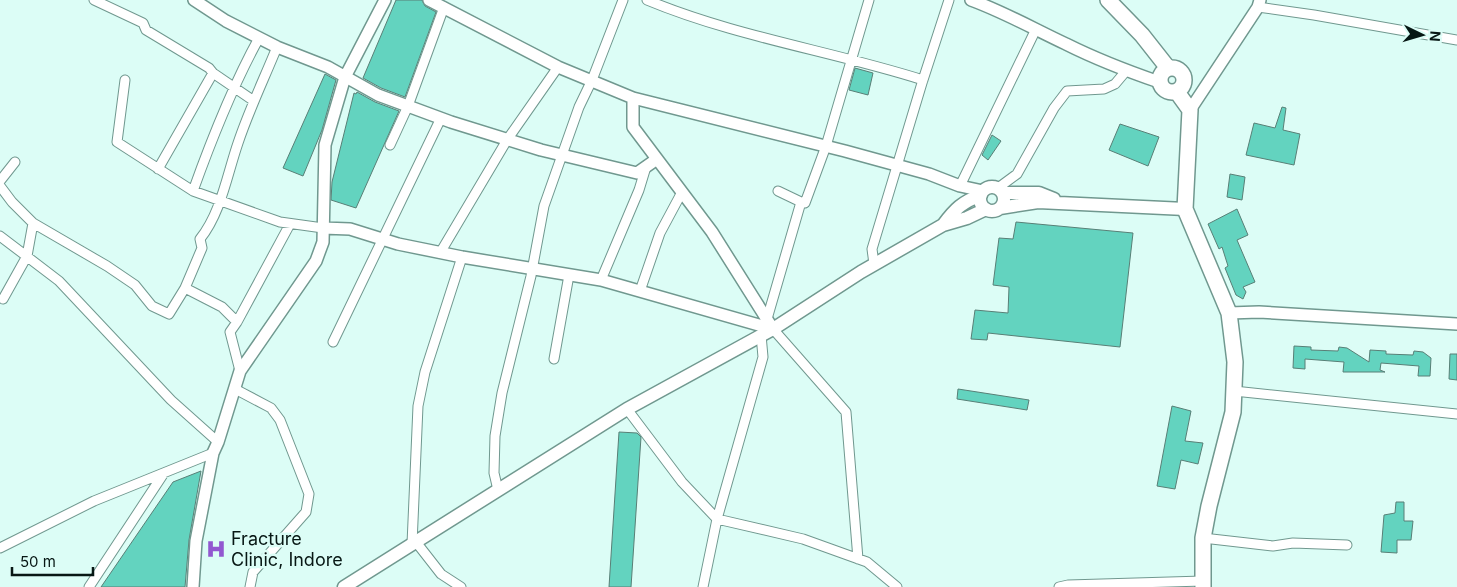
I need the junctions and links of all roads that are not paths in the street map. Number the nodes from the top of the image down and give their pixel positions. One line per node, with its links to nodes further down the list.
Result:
1 (94, 0): 21 (street)
2 (194, 0): 14 (street)
3 (385, 0): 22 (street)
4 (429, 0): 12 (street)
5 (623, 0): 24 (street)
6 (647, 0): 17 (street)
7 (870, 0): 17 (street)
8 (949, 0): 25 (street)
9 (971, 0): 13 (street)
10 (1108, 0): 19 (main road)
11 (1259, 3): 15 (street); 32 (street)
12 (444, 8): 18 (street); 31 (street)
13 (1036, 29): 20 (street); 45 (street)
14 (259, 38): 16 (street); 27 (street)
15 (1457, 40)
16 (278, 47): 22 (street); 30 (street)
17 (851, 59): 25 (street); 36 (street)
18 (558, 67): 24 (street); 34 (street)
19 (1168, 68): 26 (main road); 28 (main road)
20 (1126, 71): 26 (street); 46 (street)
21 (213, 73): 27 (street); 42 (street)
22 (345, 77): 31 (street); 60 (street)
23 (125, 80): 42 (street)
24 (592, 80): 29 (street); 37 (street)
25 (923, 80): 40 (street)
26 (1159, 82): 28 (main road)
27 (234, 87): 30 (street); 47 (street)
28 (1177, 92): 32 (main road)
29 (633, 98): 36 (street); 38 (street)
30 (254, 101): 51 (street)
31 (408, 106): 33 (street); 35 (street)
32 (1190, 110): 56 (main road)
33 (440, 118): 34 (street); 62 (street)
34 (507, 140): 37 (street); 63 (street)
35 (390, 146)
36 (826, 146): 40 (street); 52 (street)
37 (562, 155): 41 (street); 67 (street)
38 (657, 159): 41 (street); 49 (street)
39 (15, 162): 43 (street)
40 (897, 166): 45 (street); 66 (street)
41 (646, 167): 69 (street)
42 (158, 169): 47 (street)
43 (0, 181)
44 (0, 186): 57 (street)
45 (960, 186): 50 (street)
46 (1000, 190): 50 (main road); 53 (main road); 54 (main road)
47 (192, 191): 51 (street)
48 (778, 191): 75 (street)
49 (682, 192): 71 (street); 75 (street)
50 (982, 193): 55 (main road); 59 (main road)
51 (220, 201): 58 (street); 70 (street)
52 (805, 203)
53 (1068, 204): 54 (main road); 56 (main road)
54 (1000, 208): 55 (main road)
55 (986, 209): 59 (main road)
56 (1185, 209): 73 (main road)
57 (33, 223): 64 (street); 70 (street)
58 (290, 224): 60 (street); 74 (street)
59 (943, 225): 66 (main road)
60 (324, 228): 62 (street); 80 (street)
61 (0, 236): 64 (street)
62 (384, 240): 63 (street); 78 (street)
63 (440, 253): 65 (street)
64 (26, 256): 72 (street); 85 (street)
65 (462, 257): 67 (street); 91 (street)
66 (874, 264): 75 (main road)
67 (532, 269): 68 (street); 88 (street)
68 (569, 275): 69 (street); 79 (street)
69 (600, 280): 71 (street)
70 (185, 288): 74 (street)
71 (640, 291): 75 (street)
72 (3, 299)
73 (1229, 313): 76 (street); 82 (main road)
74 (237, 322): 80 (street)
75 (770, 324): 77 (main road); 94 (street)
76 (1457, 324)
77 (761, 336): 83 (main road); 89 (street)
78 (334, 342)
79 (554, 359)
80 (240, 371): 81 (street)
81 (235, 389): 85 (street); 98 (street)
82 (1234, 391): 84 (street); 90 (main road)
83 (627, 409): 88 (main road); 89 (street)
84 (1457, 414)
85 (218, 442): 86 (street)
86 (213, 453): 87 (street); 97 (street)
87 (164, 473): 93 (street); 96 (street)
88 (498, 490): 91 (main road)
89 (717, 519): 94 (street); 101 (street)
90 (1203, 538): 92 (street); 95 (main road)
91 (414, 543): 99 (main road); 100 (street)
92 (1347, 544)
93 (0, 548)
94 (858, 559): 102 (street)
95 (1203, 584): 103 (street)
96 (89, 587)
97 (193, 587)
98 (250, 587)
99 (344, 587)
100 (461, 587)
101 (703, 587)
102 (897, 587)
103 (1059, 587)

